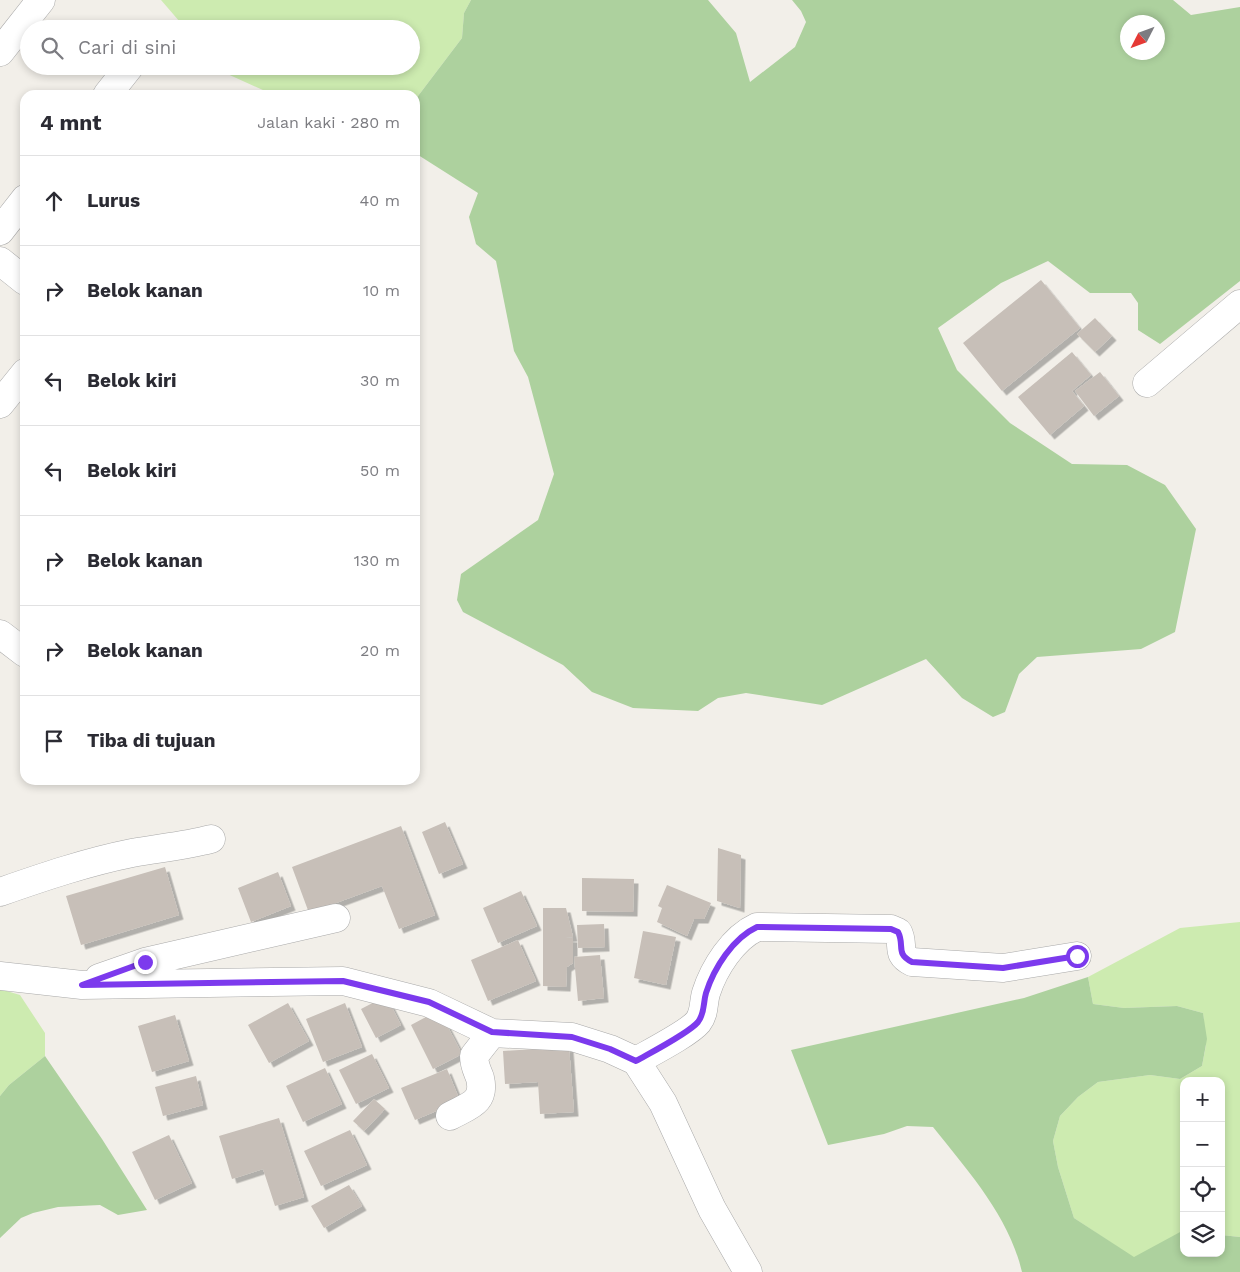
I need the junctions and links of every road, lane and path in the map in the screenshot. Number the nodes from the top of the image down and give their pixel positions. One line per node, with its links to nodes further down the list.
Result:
1 (41, 0): 2 (street)
2 (25, 20)
3 (20, 27): 4 (street)
4 (0, 52)
5 (123, 75): 6 (street)
6 (111, 90)
7 (20, 205): 8 (street)
8 (0, 230)
9 (0, 261): 10 (street)
10 (20, 277)
11 (1240, 304): 13 (street)
12 (20, 379): 14 (street)
13 (1147, 383)
14 (0, 404)
15 (0, 634): 16 (street)
16 (20, 649)
17 (211, 839): 18 (street)
18 (0, 892)
19 (336, 918): 22 (street)
20 (1077, 956): 24 (street)
21 (0, 976): 22 (street)
22 (82, 985): 23 (street)
23 (492, 1032): 24 (street); 25 (street)
24 (636, 1061): 26 (street)
25 (450, 1116)
26 (748, 1272)

